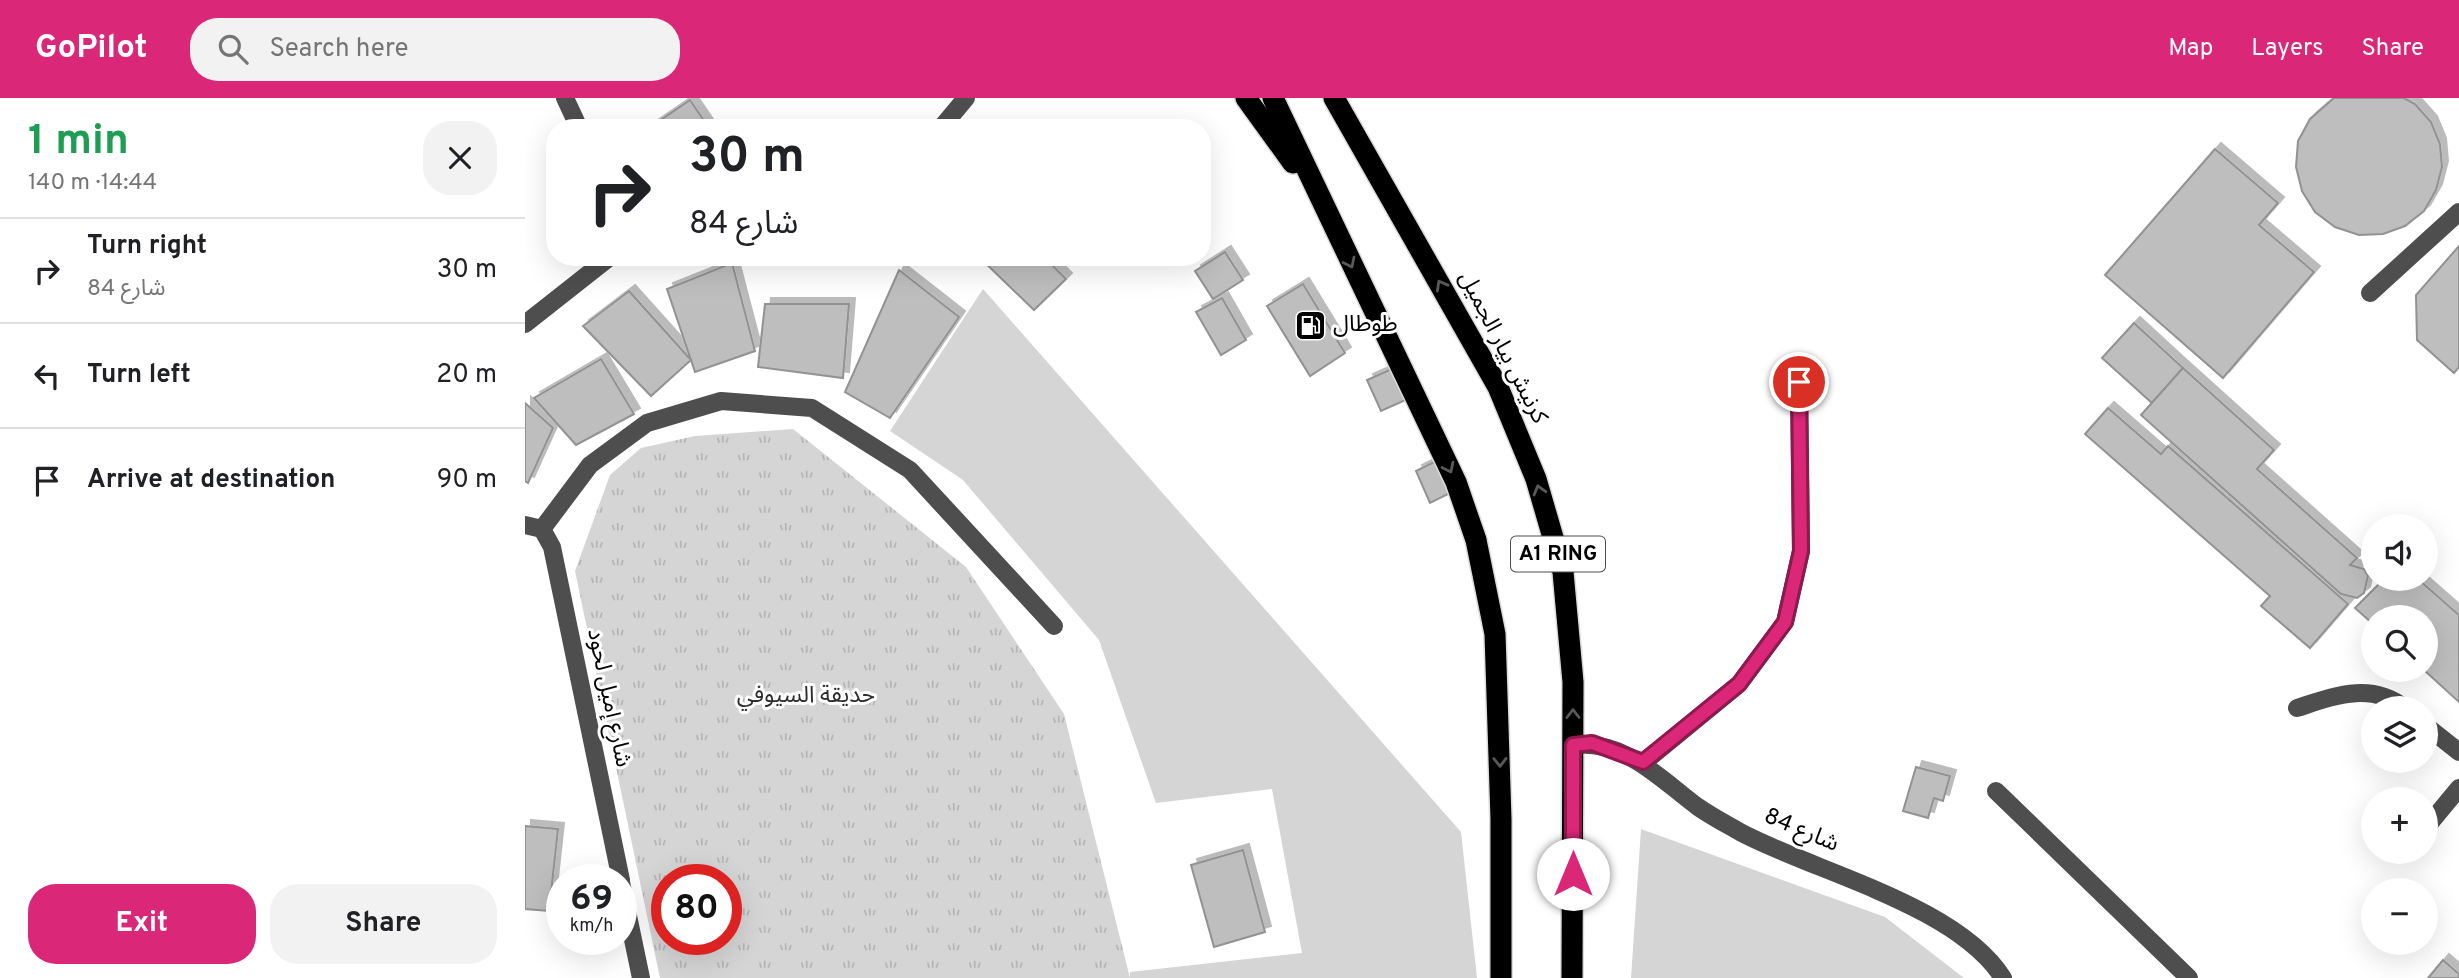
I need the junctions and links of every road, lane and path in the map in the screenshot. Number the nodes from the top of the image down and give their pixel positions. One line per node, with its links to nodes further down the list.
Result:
1 (565, 98): 7 (street)
2 (966, 98): 8 (street)
3 (1246, 98): 10 (highway)
4 (1273, 98): 10 (highway, A1 RING)
5 (1334, 98): 9 (highway, كرنيش بيار الجميل / A1 RING)
6 (1347, 98): 9 (highway)
7 (575, 119)
8 (948, 119)
9 (1378, 172): 21 (highway, كرنيش بيار الجميل / A1 RING, one-way to 9)
10 (1321, 202): 30 (highway, A1 RING, one-way to 30)
11 (2459, 212): 13 (street)
12 (599, 266): 14 (street)
13 (2370, 293)
14 (525, 324)
15 (1799, 382): 23 (street)
16 (534, 526): 17 (street); 27 (street, شارع إميل لحود)
17 (1054, 626)
18 (2381, 696): 19 (street)
19 (2297, 708)
20 (2438, 735): 22 (street)
21 (1573, 745): 23 (street, شارع 84); 31 (highway, كرنيش بيار الجميل / A1 RING)
22 (2459, 752)
23 (1643, 762): 32 (street, شارع 84)
24 (2459, 788): 26 (street)
25 (1996, 791): 33 (street)
26 (2438, 813)
27 (617, 864)
28 (636, 955): 29 (street, شارع إميل لحود)
29 (641, 978)
30 (1501, 978)
31 (1572, 978)
32 (2003, 978)
33 (2189, 978)

